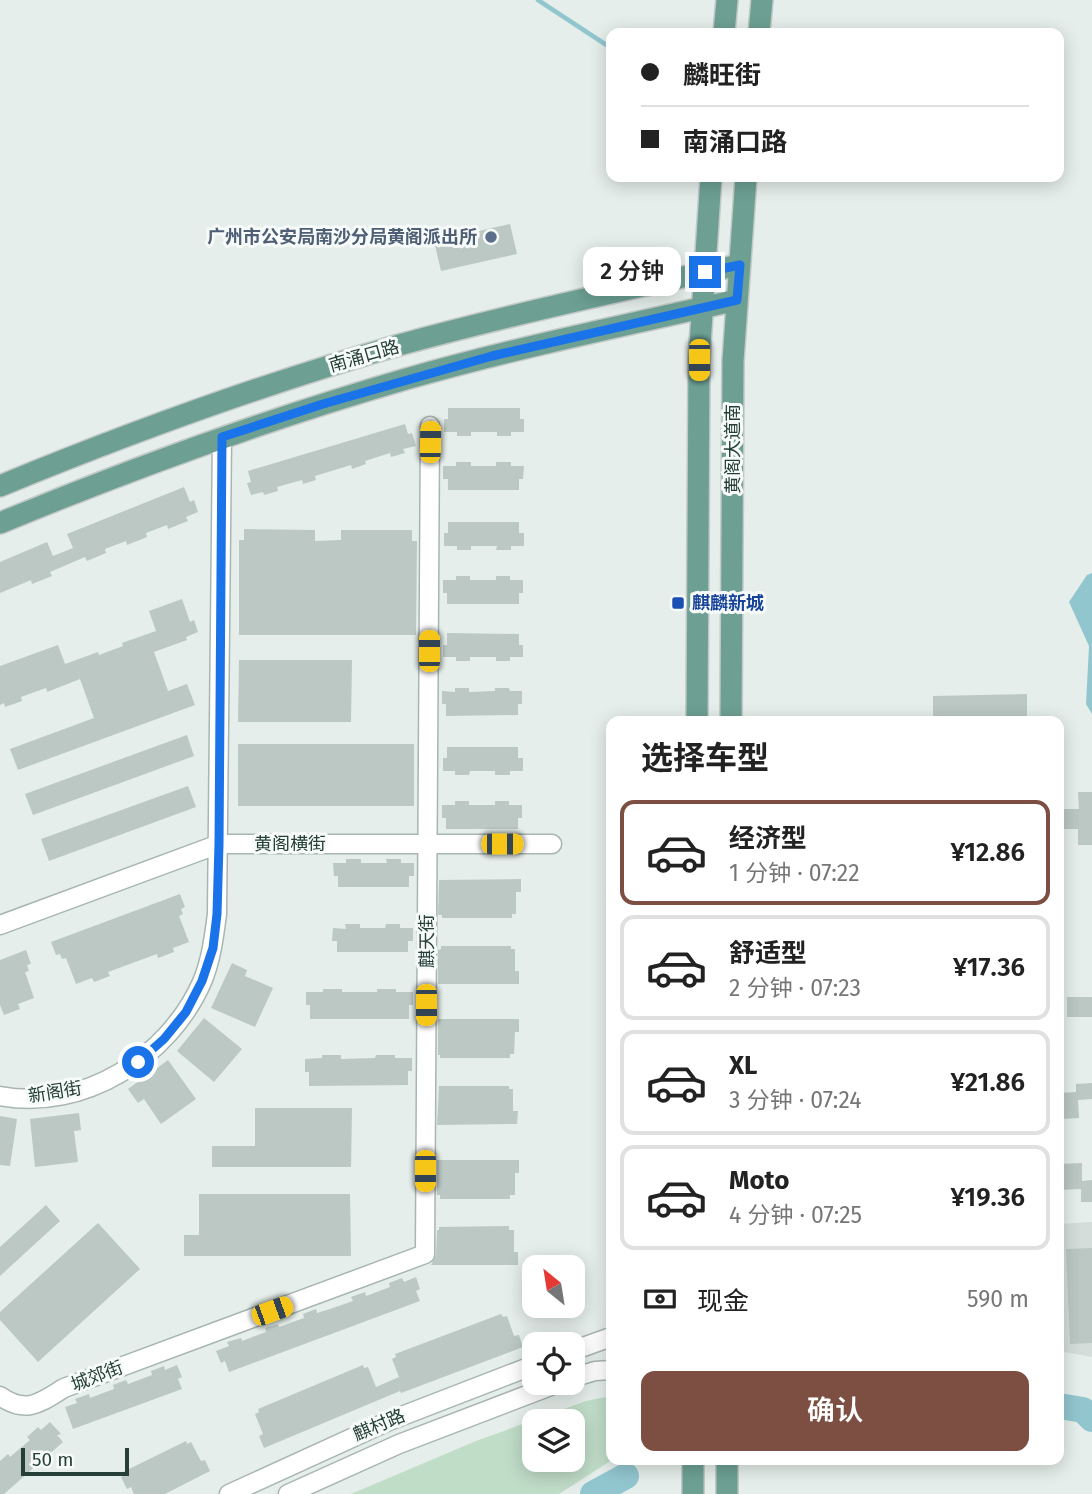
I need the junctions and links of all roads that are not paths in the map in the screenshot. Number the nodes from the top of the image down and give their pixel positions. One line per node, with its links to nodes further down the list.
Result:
1 (727, 0): 3 (main road)
2 (762, 0): 4 (main road)
3 (724, 28)
4 (759, 28)
5 (711, 182): 8 (main road, 黄阁大道南)
6 (746, 182): 7 (main road, 黄阁大道南)
7 (740, 265): 8 (main road, 南涌口路); 9 (main road, 黄阁大道南)
8 (705, 272): 10 (main road, 黄阁大道南); 13 (main road, 南涌口路)
9 (737, 300): 10 (main road, 南涌口路); 16 (main road, 黄阁大道南)
10 (702, 308): 12 (main road, 南涌口路); 15 (main road, 黄阁大道南)
11 (430, 426): 18 (street, 麒天街)
12 (222, 437): 14 (main road, 南涌口路); 17 (street, 新阁街)
13 (0, 486)
14 (0, 523)
15 (697, 716)
16 (731, 716)
17 (219, 844): 18 (street, 黄阁横街); 20 (street, 黄阁横街); 21 (street, 新阁街)
18 (428, 844): 19 (street, 黄阁横街); 22 (street, 麒天街)
19 (552, 844)
20 (0, 925)
21 (0, 1096)
22 (197, 1339): 29 (street, 城郊街)
23 (606, 1339): 24 (street)
24 (585, 1346)
25 (522, 1370): 30 (street, 麒村路)
26 (606, 1370): 27 (street)
27 (585, 1374)
28 (527, 1395): 31 (street, 麒村路)
29 (0, 1396)
30 (229, 1494)
31 (288, 1494)

